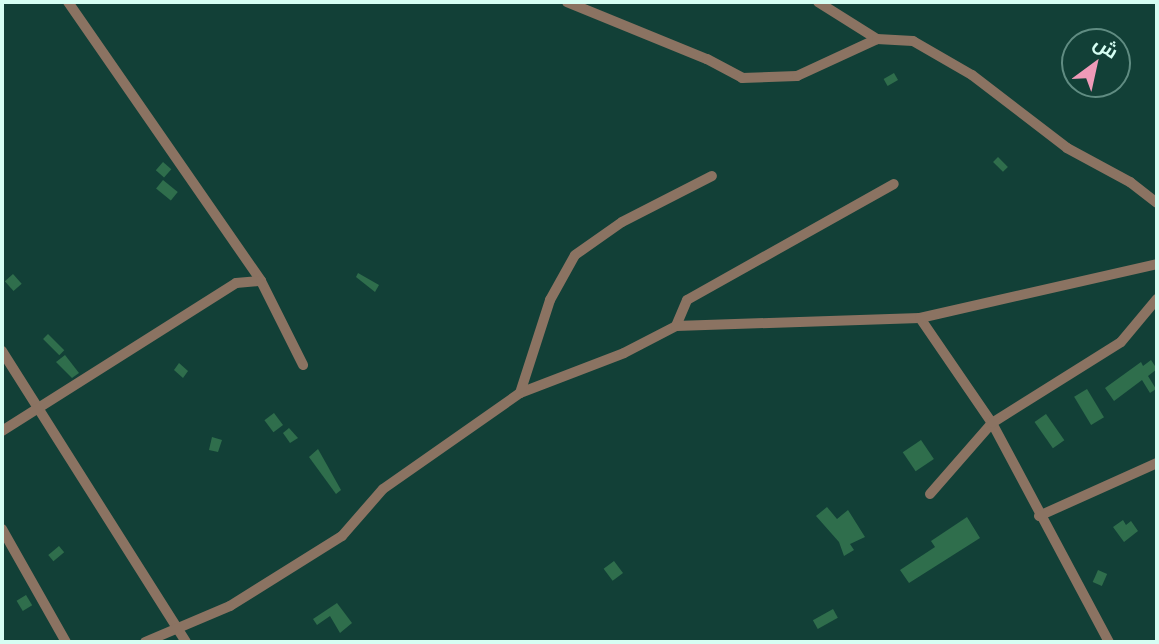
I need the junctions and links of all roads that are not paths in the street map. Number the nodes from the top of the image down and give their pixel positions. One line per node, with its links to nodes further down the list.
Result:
1 (68, 2): 9 (street)
2 (567, 2): 4 (street)
3 (818, 2): 4 (street)
4 (877, 39): 7 (street)
5 (712, 176): 15 (street)
6 (894, 184): 12 (street)
7 (1157, 203)
8 (1157, 264): 11 (street)
9 (261, 281): 14 (street); 16 (street)
10 (1157, 299): 17 (street)
11 (920, 318): 12 (street); 17 (street)
12 (676, 326): 15 (street)
13 (2, 351): 16 (street)
14 (303, 365)
15 (520, 393): 23 (street)
16 (39, 410): 18 (street); 23 (street)
17 (992, 423): 20 (street); 21 (street)
18 (2, 431)
19 (1157, 463): 21 (street)
20 (930, 494)
21 (1039, 516): 27 (street)
22 (2, 529): 24 (street)
23 (176, 628): 25 (street); 26 (street)
24 (66, 642)
25 (145, 642)
26 (186, 642)
27 (1109, 642)

